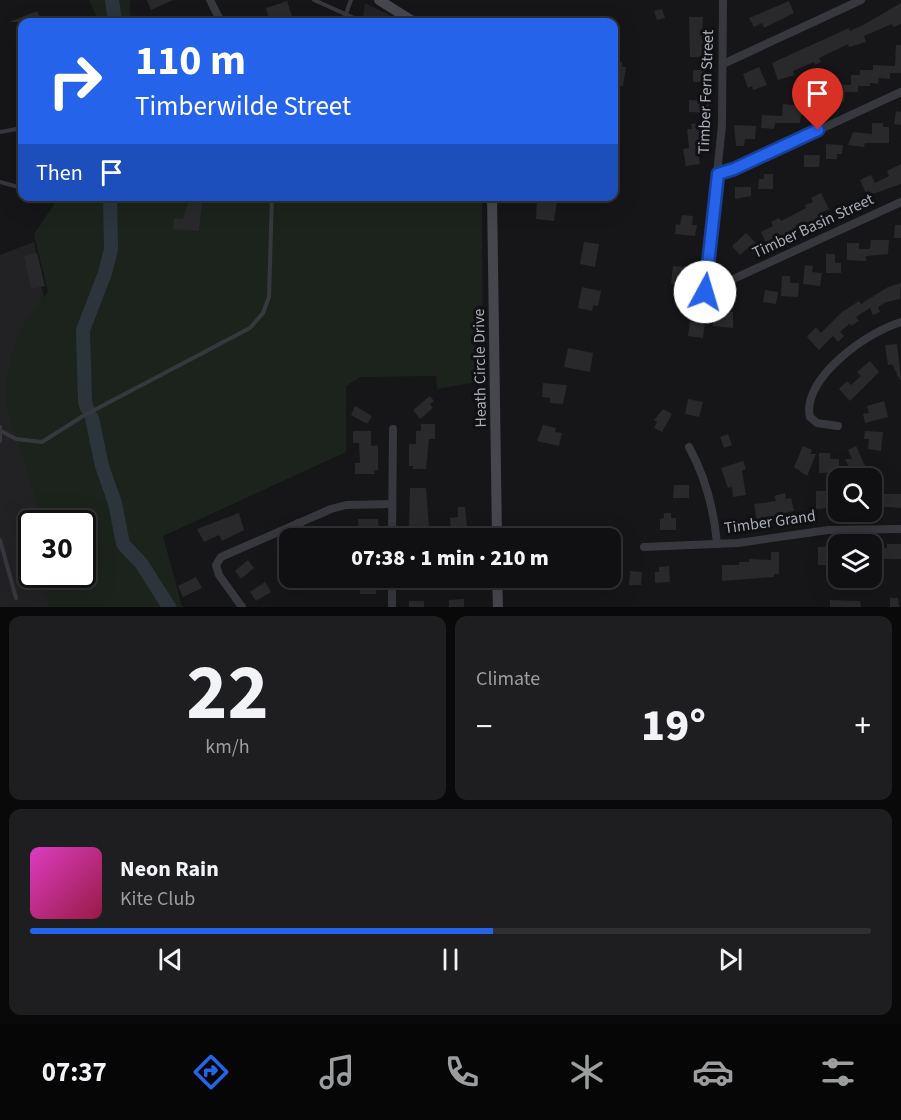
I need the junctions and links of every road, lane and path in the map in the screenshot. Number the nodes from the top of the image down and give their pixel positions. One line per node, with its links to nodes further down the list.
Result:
1 (210, 0): 8 (street)
2 (314, 0): 7 (lane)
3 (351, 0): 7 (lane)
4 (379, 0): 11 (street)
5 (723, 0): 12 (street, Timber Fern Street)
6 (861, 0): 12 (street)
7 (346, 13): 9 (lane); 10 (lane)
8 (219, 18)
9 (344, 18)
10 (355, 18)
11 (408, 18)
12 (723, 64): 16 (street, Timber Fern Street)
13 (901, 92): 16 (street)
14 (18, 129): 15 (lane)
15 (0, 132)
16 (718, 174): 22 (street, Timber Fern Street)
17 (0, 182): 18 (lane)
18 (18, 187)
19 (272, 201): 25 (lane)
20 (492, 201): 33 (street, Heath Circle Drive)
21 (901, 202): 22 (street, Timber Basin Street)
22 (705, 292)
23 (901, 321): 24 (street)
24 (838, 426)
25 (1, 429): 27 (lane)
26 (393, 429): 29 (street)
27 (0, 441)
28 (689, 447): 36 (street)
29 (392, 504): 30 (street); 32 (street)
30 (298, 522): 31 (street); 41 (street)
31 (300, 528)
32 (392, 528)
33 (497, 528)
34 (901, 529): 36 (street, Timber Grand)
35 (0, 540): 40 (lane)
36 (717, 544): 37 (street, Timber Grand)
37 (644, 547)
38 (392, 588): 42 (street)
39 (498, 588): 43 (street)
40 (16, 598)
41 (242, 607)
42 (392, 607)
43 (498, 607)

